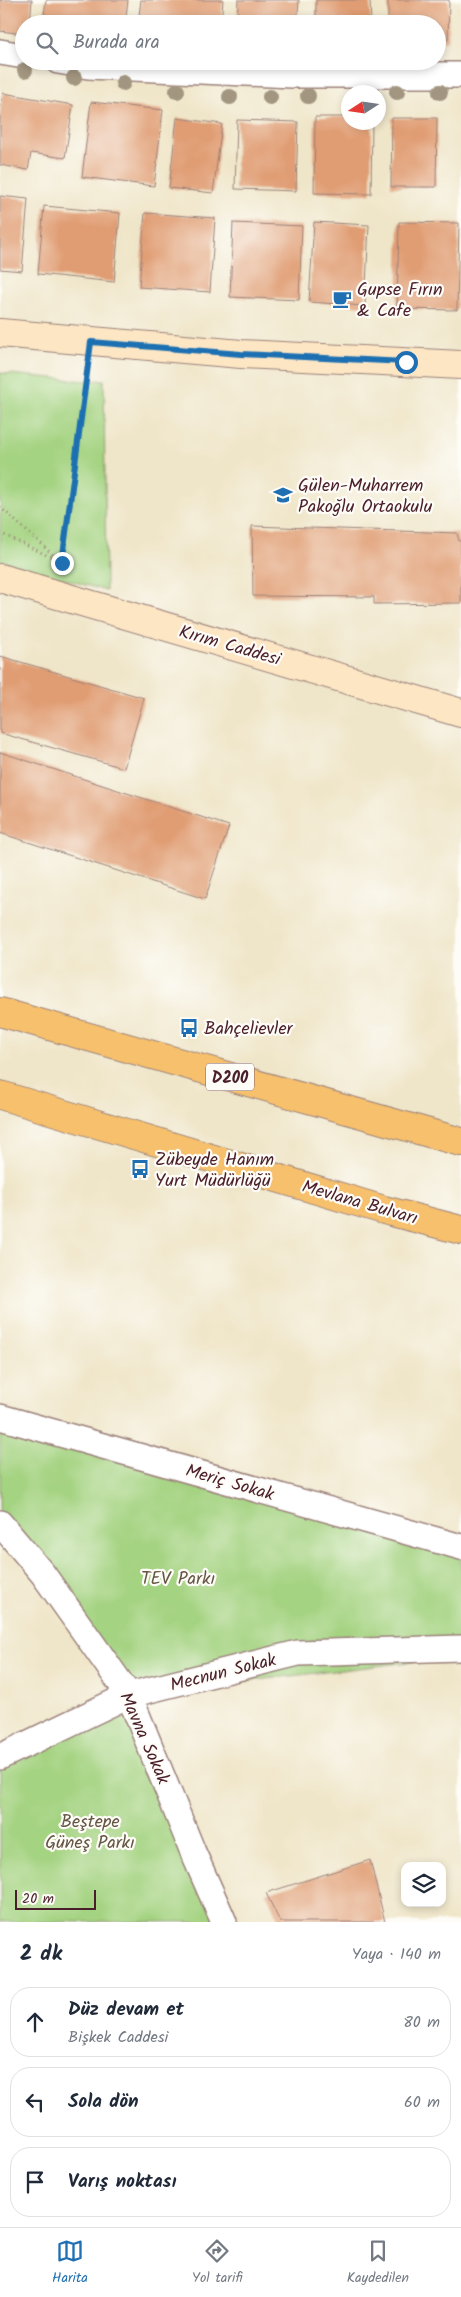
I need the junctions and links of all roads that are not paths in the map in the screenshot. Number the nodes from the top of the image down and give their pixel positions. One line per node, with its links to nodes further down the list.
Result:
1 (0, 52): 2 (street)
2 (15, 54)
3 (179, 70): 4 (street)
4 (461, 75)
5 (0, 333): 6 (street)
6 (461, 365)
7 (0, 578): 8 (street, Kırım Caddesi)
8 (461, 713)
9 (0, 1012): 11 (highway, D200)
10 (0, 1095): 12 (highway, Mevlana Bulvarı)
11 (461, 1142)
12 (461, 1230)
13 (0, 1416): 15 (street, Meriç Sokak)
14 (0, 1522): 17 (street, Mavna Sokak)
15 (461, 1547)
16 (461, 1648): 17 (street, Mecnun Sokak)
17 (129, 1695): 18 (street, Mecnun Sokak); 19 (street, Mavna Sokak)
18 (0, 1757)
19 (224, 1922)

